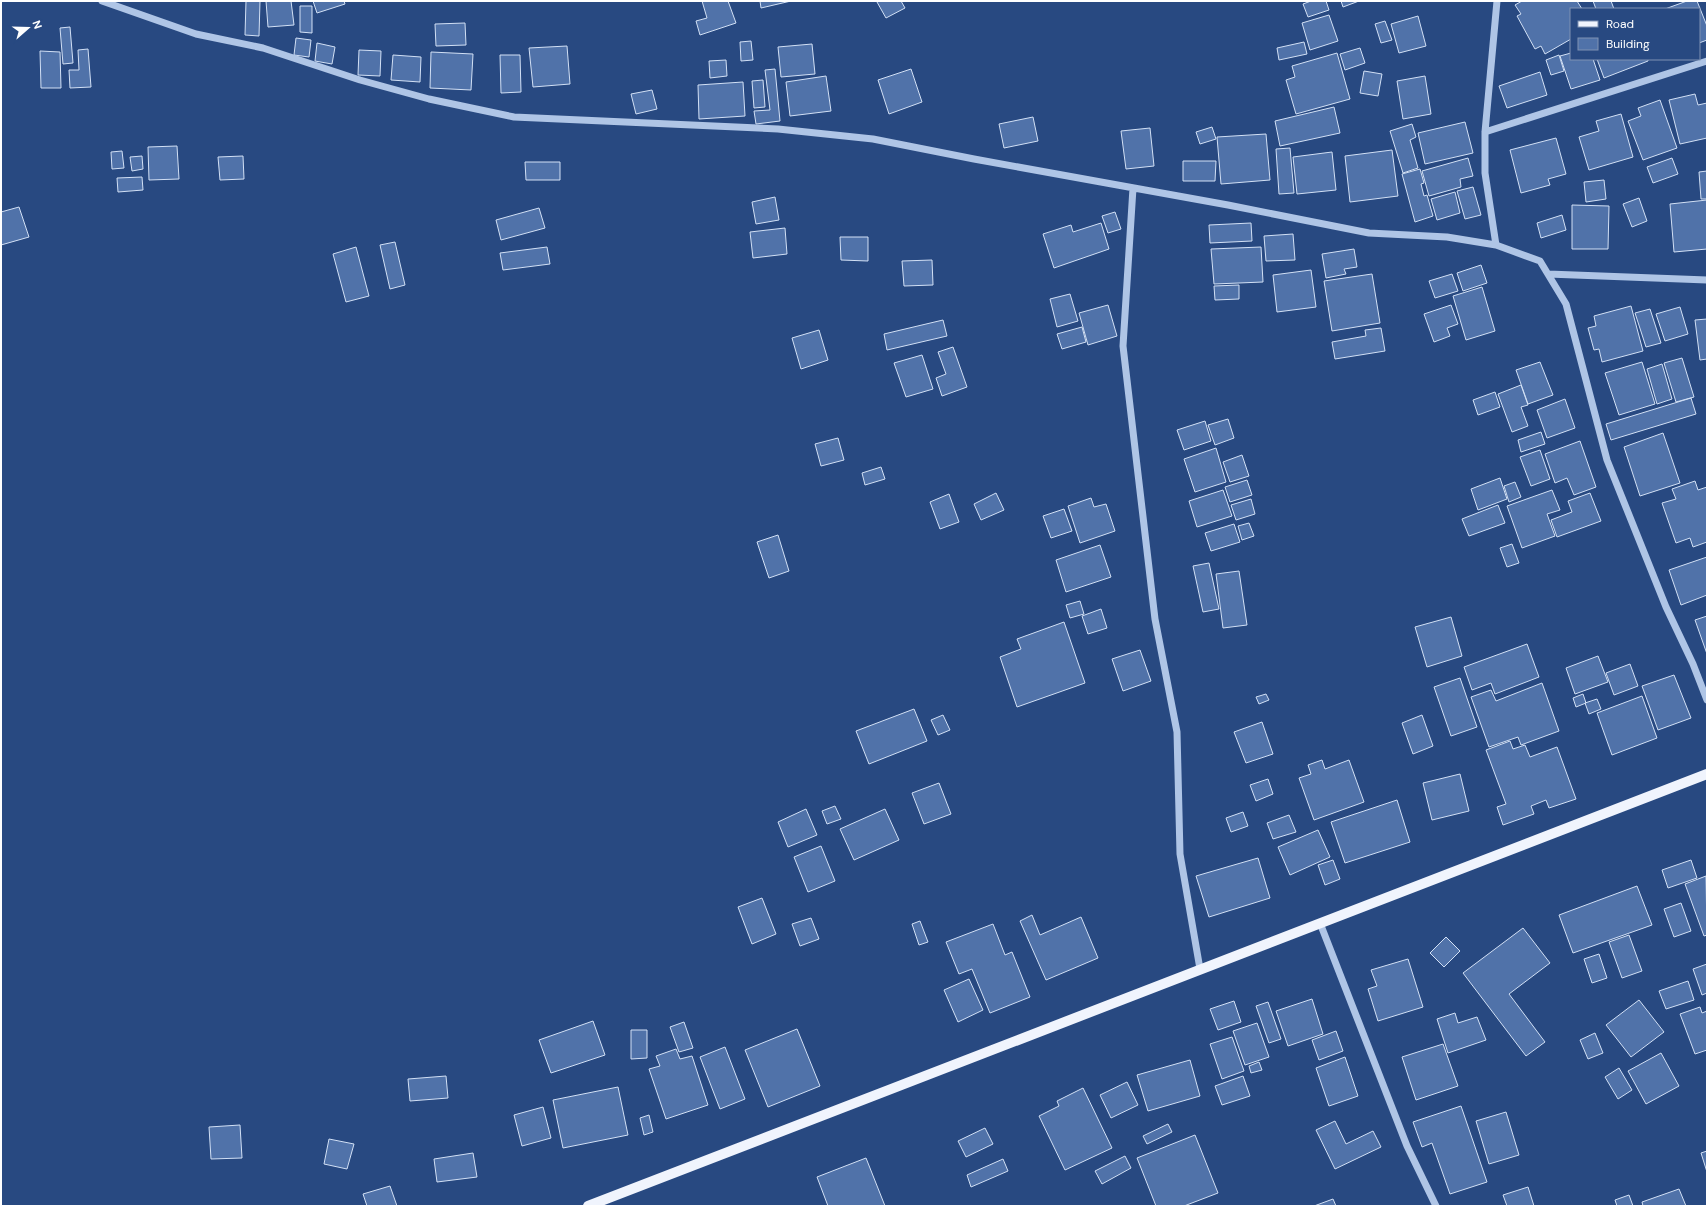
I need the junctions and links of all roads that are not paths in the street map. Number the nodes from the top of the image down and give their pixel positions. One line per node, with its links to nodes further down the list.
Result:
1 (102, 1): 5 (street)
2 (1497, 1): 4 (street)
3 (1707, 61): 4 (street)
4 (1485, 132): 6 (street)
5 (1133, 188): 6 (street); 12 (street)
6 (1496, 245): 7 (street)
7 (1548, 274): 8 (street); 9 (street)
8 (1707, 280)
9 (1707, 700)
10 (1707, 774): 11 (main road)
11 (1320, 923): 12 (main road); 14 (street)
12 (1200, 969): 13 (main road)
13 (588, 1206)
14 (1436, 1206)

